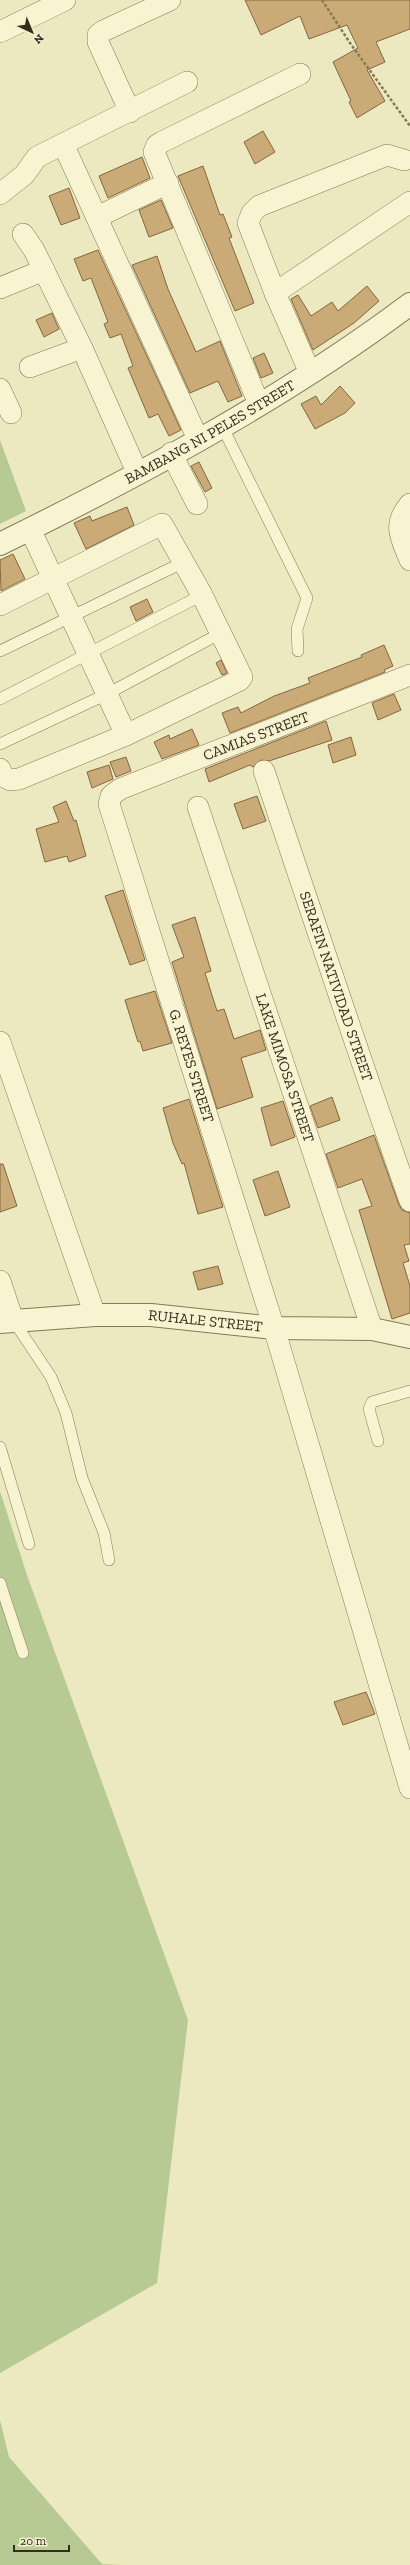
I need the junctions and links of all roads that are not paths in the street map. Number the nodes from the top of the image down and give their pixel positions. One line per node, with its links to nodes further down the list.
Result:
1 (65, 0): 3 (street)
2 (170, 0): 6 (street)
3 (0, 32)
4 (300, 74): 9 (street)
5 (188, 82): 6 (street)
6 (130, 112): 7 (street)
7 (64, 146): 10 (street); 12 (street)
8 (404, 160): 16 (street)
9 (168, 183): 12 (street); 22 (street)
10 (0, 194)
11 (410, 202): 16 (street)
12 (97, 217): 25 (street)
13 (23, 234): 14 (street)
14 (44, 270): 15 (street); 18 (street)
15 (0, 288)
16 (275, 293): 20 (street)
17 (410, 304): 20 (street, BAMBANG NI PELES STREET)
18 (82, 348): 19 (street); 27 (street)
19 (30, 367)
20 (310, 373): 22 (street, BAMBANG NI PELES STREET)
21 (0, 389): 23 (street)
22 (260, 404): 24 (street, BAMBANG NI PELES STREET)
23 (11, 414)
24 (222, 426): 25 (street, BAMBANG NI PELES STREET); 40 (lane)
25 (198, 439): 26 (street, BAMBANG NI PELES STREET)
26 (171, 453): 27 (street, BAMBANG NI PELES STREET); 28 (street)
27 (137, 472): 30 (street, BAMBANG NI PELES STREET)
28 (197, 504)
29 (410, 504): 32 (street)
30 (30, 529): 31 (street, BAMBANG NI PELES STREET); 34 (street)
31 (0, 544)
32 (410, 560)
33 (184, 562): 34 (street); 35 (street); 37 (lane)
34 (53, 578): 36 (street); 37 (street)
35 (202, 595): 38 (street); 41 (lane)
36 (0, 605)
37 (71, 617): 39 (lane); 41 (street)
38 (221, 633): 43 (lane); 45 (street)
39 (0, 651)
40 (298, 651)
41 (89, 655): 43 (street); 44 (lane)
42 (410, 675): 49 (street, CAMIAS STREET)
43 (107, 694): 45 (street); 46 (lane)
44 (0, 699)
45 (126, 735): 47 (street)
46 (0, 744)
47 (0, 769)
48 (264, 771): 52 (street, SERAFIN NATIVIDAD STREET)
49 (110, 804): 56 (street, G. REYES STREET)
50 (198, 808): 57 (street, LAKE MIMOSA STREET)
51 (0, 1042): 54 (street)
52 (410, 1201)
53 (0, 1281): 55 (street)
54 (95, 1315): 55 (street, RUHALE STREET); 56 (street, RUHALE STREET)
55 (7, 1321): 63 (lane)
56 (274, 1328): 57 (street, RUHALE STREET); 66 (street, G. REYES STREET)
57 (372, 1329): 58 (street, RUHALE STREET)
58 (410, 1337)
59 (410, 1391): 60 (lane)
60 (378, 1441)
61 (0, 1447): 62 (lane)
62 (29, 1544)
63 (109, 1560)
64 (0, 1583): 65 (lane)
65 (22, 1653)
66 (410, 1788)

